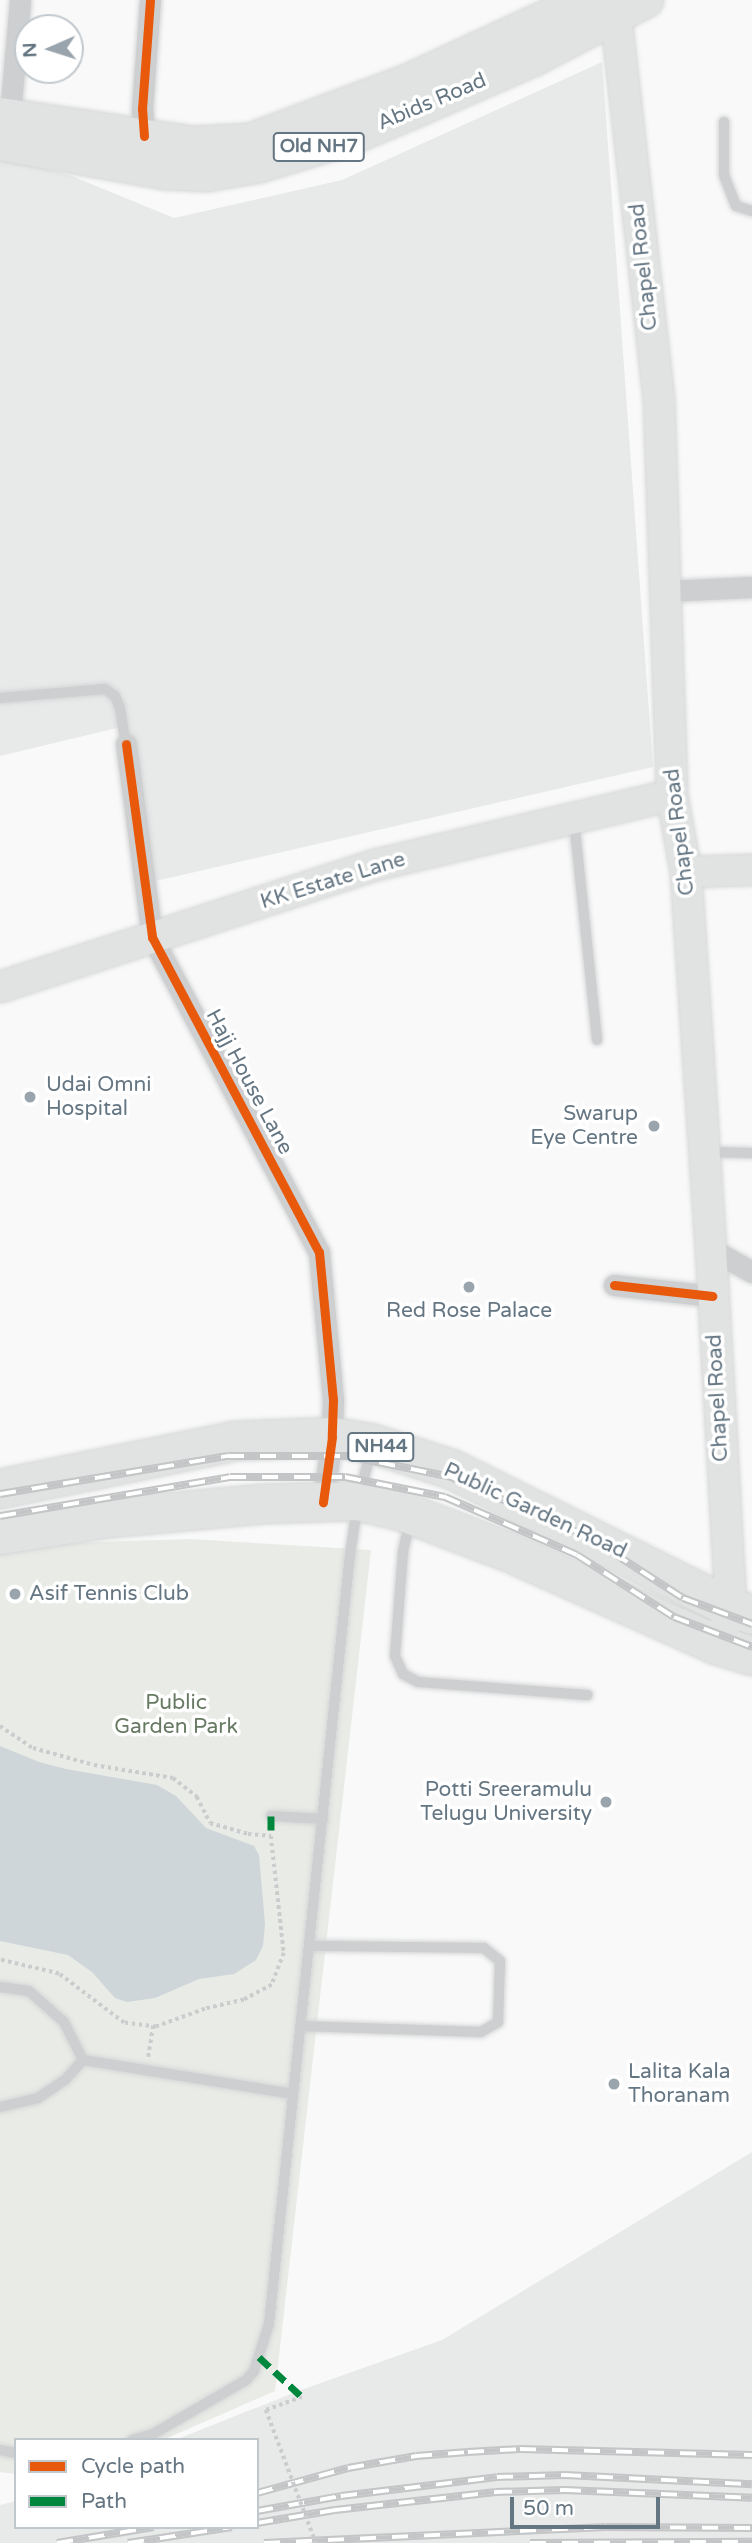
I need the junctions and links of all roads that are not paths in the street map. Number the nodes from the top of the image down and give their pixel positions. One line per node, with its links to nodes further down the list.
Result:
1 (20, 0): 7 (street)
2 (150, 0): 8 (street)
3 (646, 0): 5 (main road, Abids Road / Old NH7)
4 (561, 5): 8 (main road, Old NH7)
5 (613, 8): 7 (main road, Abids Road / Old NH7); 11 (main road, Chapel Road)
6 (724, 122): 9 (lane)
7 (3, 124): 8 (main road, Old NH7)
8 (144, 136)
9 (752, 211)
10 (752, 587): 11 (street)
11 (665, 592): 14 (main road, Chapel Road)
12 (0, 698): 13 (lane)
13 (126, 744): 18 (street, Hajj House Lane)
14 (672, 795): 15 (main road, KK Estate Lane); 17 (main road, Chapel Road)
15 (574, 818): 18 (main road, KK Estate Lane); 20 (lane)
16 (752, 870): 17 (main road)
17 (686, 872): 21 (main road, Chapel Road)
18 (152, 937): 19 (main road, KK Estate Lane); 27 (street, Hajj House Lane)
19 (0, 987)
20 (597, 1040)
21 (705, 1152): 22 (lane); 23 (main road, Chapel Road)
22 (752, 1153)
23 (711, 1249): 24 (street); 26 (main road, Chapel Road)
24 (752, 1272)
25 (614, 1285): 26 (street)
26 (712, 1296): 33 (main road, Chapel Road)
27 (332, 1437): 28 (highway, Public Garden Road / NH44); 29 (highway, Public Garden Road / NH44); 30 (street, Hajj House Lane)
28 (373, 1444): 30 (lane); 33 (highway, Public Garden Road / NH44)
29 (0, 1489)
30 (340, 1501): 31 (highway); 32 (highway); 37 (lane)
31 (411, 1515): 34 (highway); 35 (lane)
32 (0, 1535)
33 (742, 1612): 34 (main road)
34 (735, 1651)
35 (588, 1695)
36 (271, 1816): 37 (lane)
37 (323, 1819): 38 (lane)
38 (310, 1946): 40 (lane); 40 (lane)
39 (0, 1987): 41 (lane)
40 (301, 2026): 42 (lane)
41 (83, 2060): 42 (lane); 43 (lane)
42 (293, 2094): 44 (lane)
43 (0, 2107)
44 (139, 2438)

